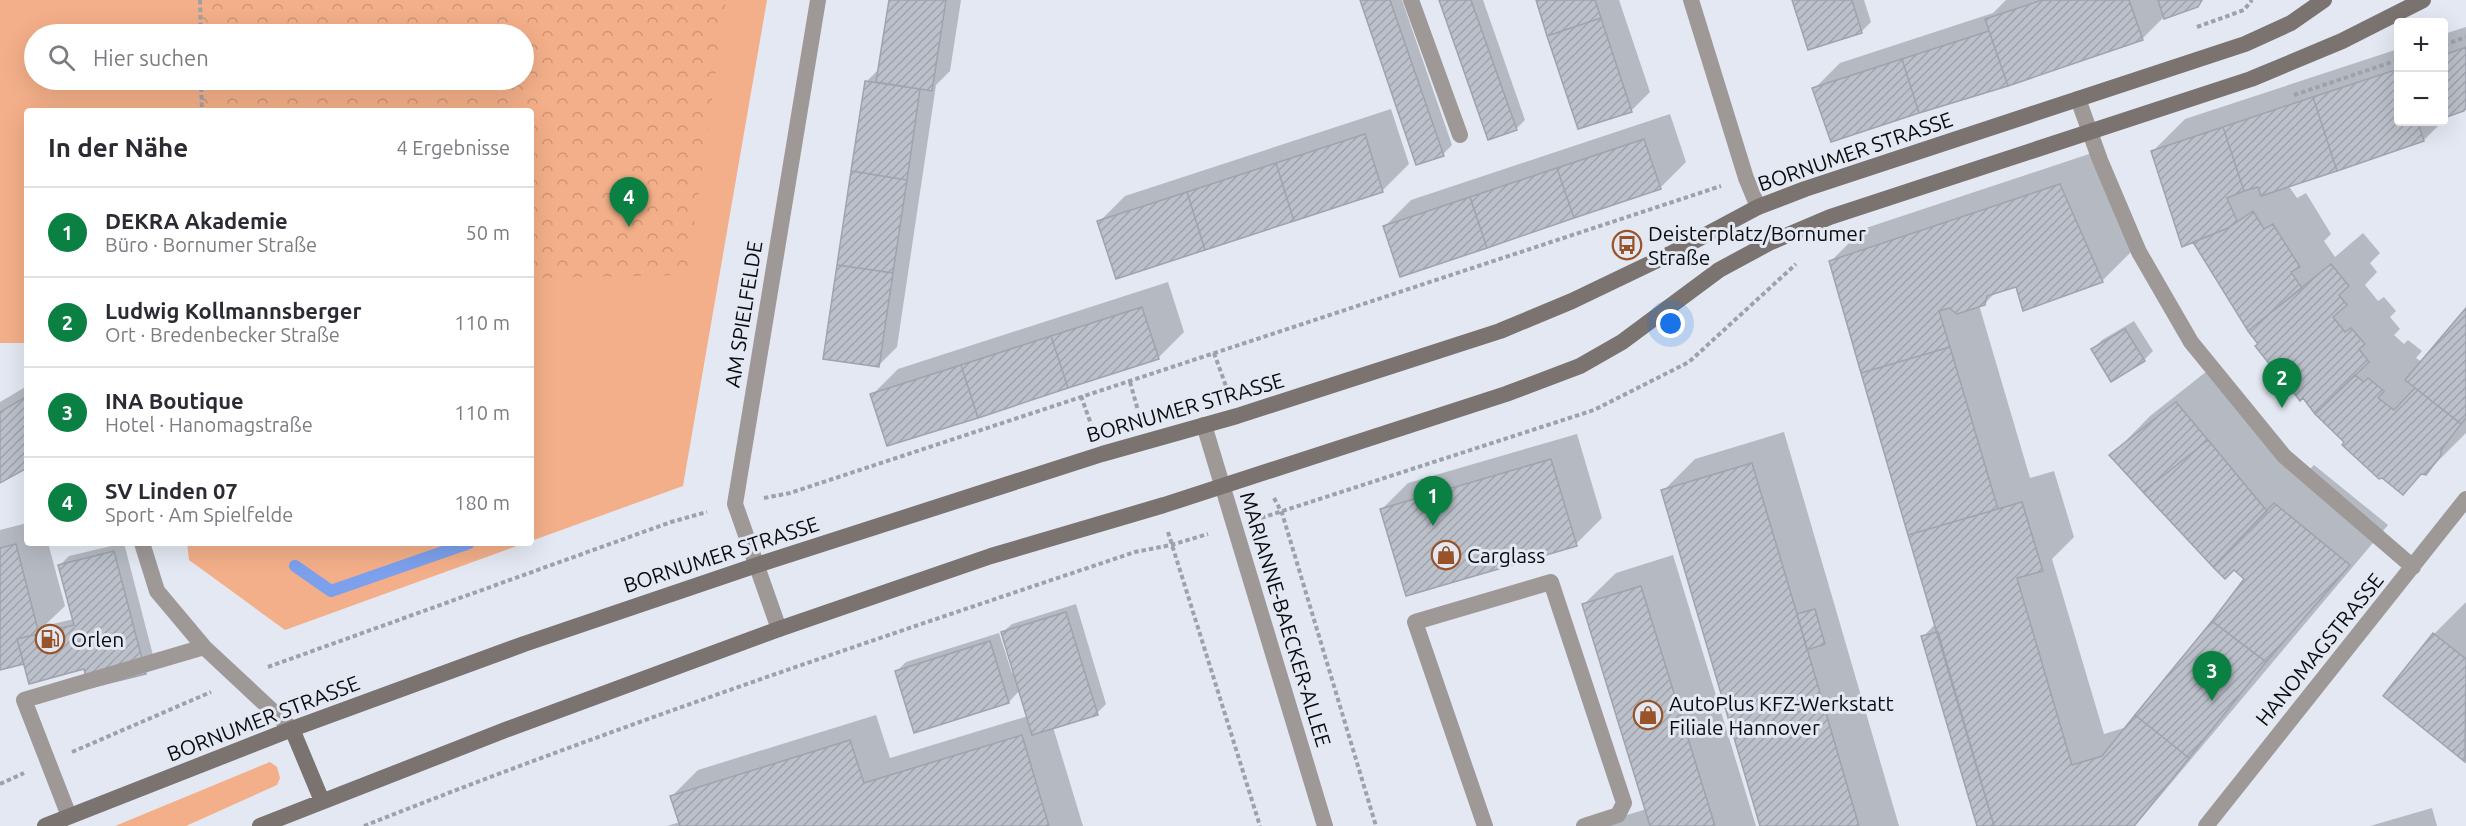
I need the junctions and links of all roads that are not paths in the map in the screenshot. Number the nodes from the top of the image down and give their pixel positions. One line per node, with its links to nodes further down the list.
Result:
1 (818, 0): 14 (street, AM SPIELFELDE)
2 (1411, 0): 8 (street)
3 (1691, 0): 9 (street)
4 (2324, 0): 6 (main road, BORNUMER STRASSE)
5 (2423, 0): 7 (main road)
6 (2078, 99): 7 (street); 9 (main road, BORNUMER STRASSE)
7 (2089, 132): 11 (main road); 15 (street)
8 (1460, 135)
9 (1758, 207): 10 (main road, BORNUMER STRASSE)
10 (1204, 425): 11 (street, MARIANNE-BAECKER-ALLEE); 14 (main road, BORNUMER STRASSE)
11 (1223, 486): 16 (main road); 23 (street, MARIANNE-BAECKER-ALLEE)
12 (2466, 500): 15 (street, HANOMAGSTRASSE)
13 (143, 546): 17 (street)
14 (757, 566): 16 (street, AM SPIELFELDE); 18 (main road, BORNUMER STRASSE)
15 (2413, 567): 26 (street, HANOMAGSTRASSE)
16 (779, 629): 19 (main road)
17 (204, 646): 18 (street); 20 (street)
18 (292, 729): 19 (main road); 20 (main road, BORNUMER STRASSE)
19 (321, 801): 22 (main road)
20 (69, 816): 21 (main road, BORNUMER STRASSE)
21 (45, 826)
22 (260, 826)
23 (1325, 826)
24 (1485, 826): 25 (street)
25 (1584, 826)
26 (2206, 826)

